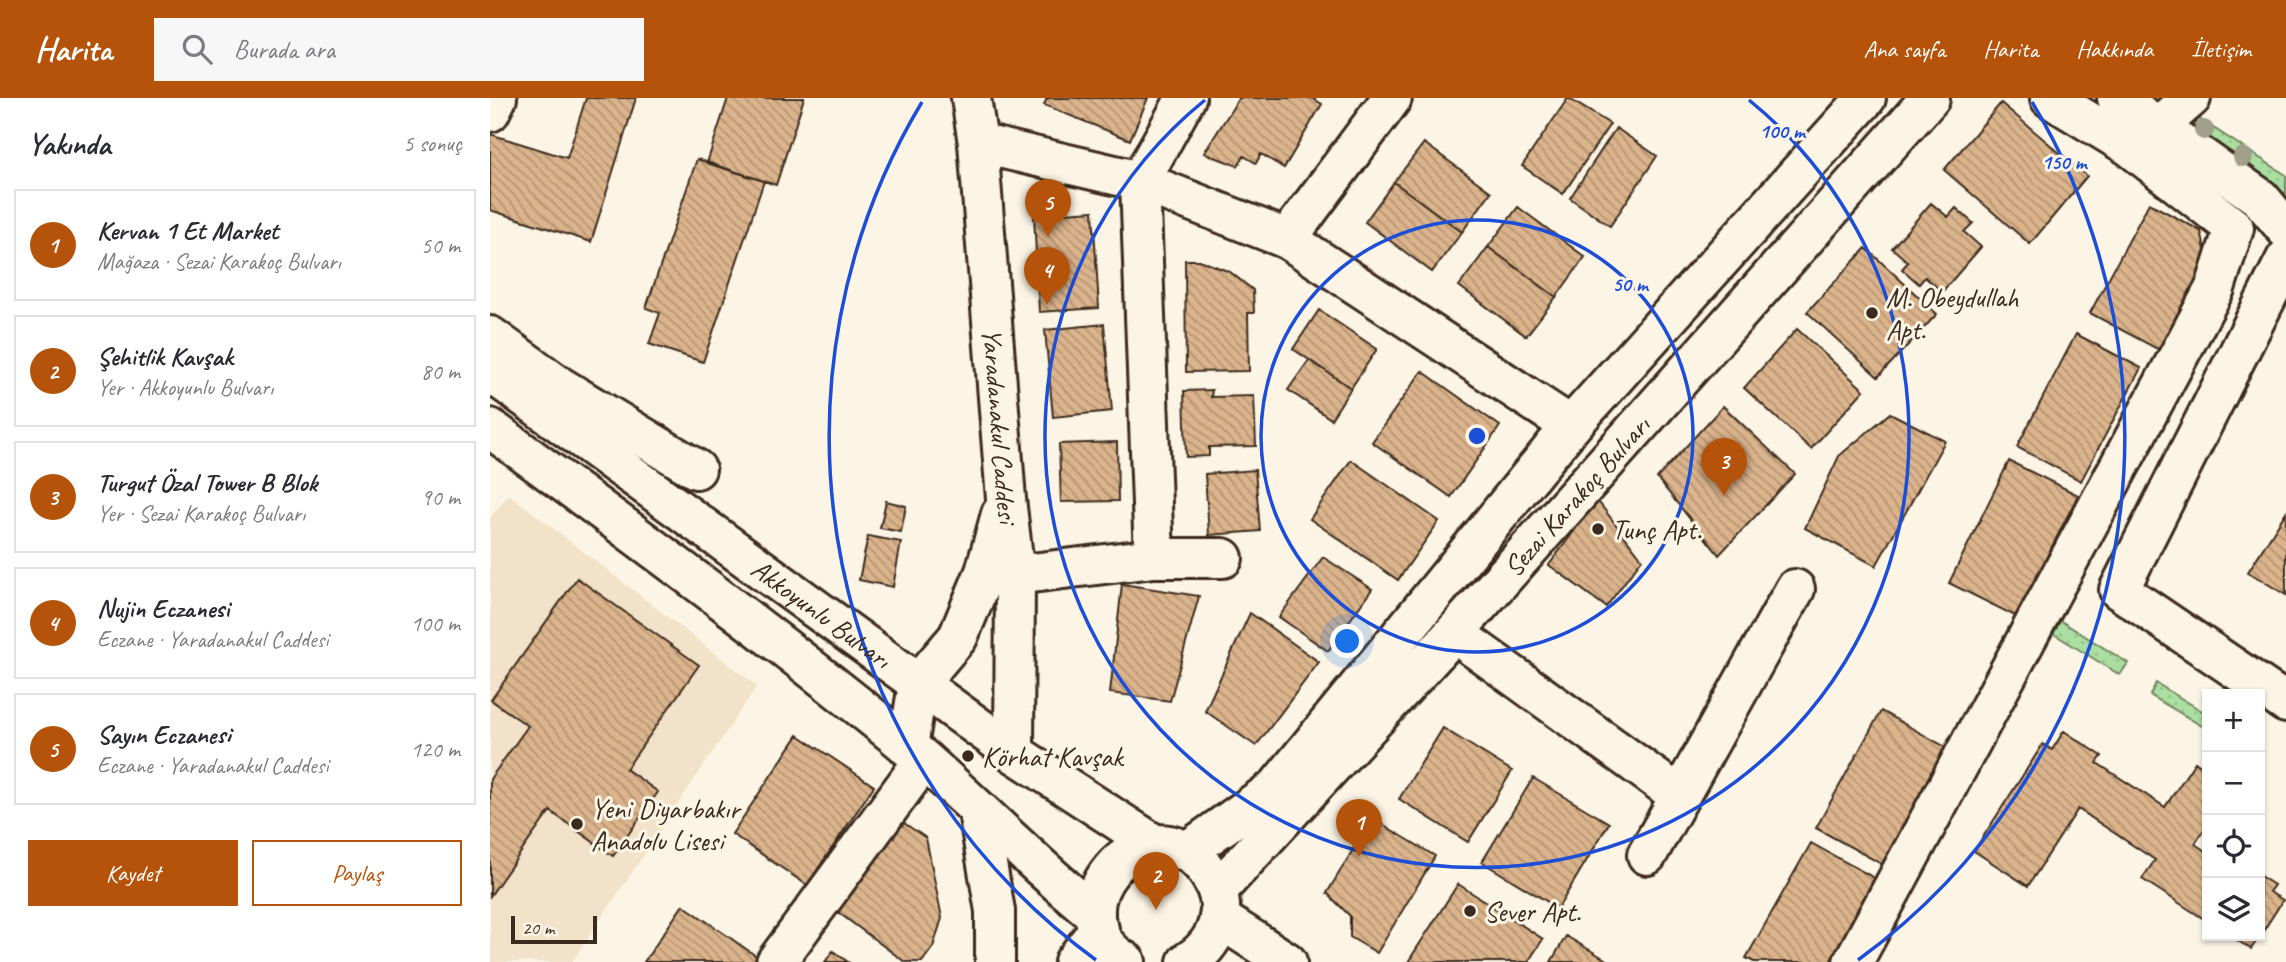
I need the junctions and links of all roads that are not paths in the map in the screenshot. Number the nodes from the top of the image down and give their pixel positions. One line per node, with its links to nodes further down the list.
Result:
1 (497, 98): 10 (main road)
2 (971, 98): 12 (main road, Yaradanakul Caddesi)
3 (1186, 98): 13 (main road)
4 (1392, 98): 15 (main road)
5 (1866, 98): 19 (main road, Sezai Karakoç Bulvarı)
6 (1930, 98): 27 (main road, Sezai Karakoç Bulvarı)
7 (2050, 98): 44 (main road)
8 (2117, 98): 11 (main road)
9 (2191, 98): 11 (main road)
10 (490, 112)
11 (2160, 125): 14 (main road)
12 (978, 143): 13 (main road); 22 (main road, Yaradanakul Caddesi)
13 (1140, 181): 15 (main road); 23 (main road)
14 (2286, 229)
15 (1287, 239): 19 (main road)
16 (2286, 260): 29 (main road)
17 (490, 336): 21 (main road)
18 (490, 372): 28 (main road, Akkoyunlu Bulvarı)
19 (1571, 426): 34 (main road, Sezai Karakoç Bulvarı)
20 (490, 428): 30 (main road, Akkoyunlu Bulvarı)
21 (696, 469)
22 (1006, 499): 25 (main road, Yaradanakul Caddesi); 28 (main road)
23 (1154, 558): 24 (main road); 25 (main road)
24 (1223, 558)
25 (1015, 575): 31 (main road, Yaradanakul Caddesi)
26 (1795, 589): 32 (main road)
27 (1454, 633): 32 (main road); 36 (main road, Sezai Karakoç Bulvarı)
28 (918, 684): 30 (main road); 31 (main road, Akkoyunlu Bulvarı)
29 (2286, 703)
30 (916, 753): 33 (main road, Akkoyunlu Bulvarı); 38 (main road)
31 (1014, 753): 34 (main road, Akkoyunlu Bulvarı)
32 (1680, 796): 35 (main road)
33 (978, 811): 37 (main road, Akkoyunlu Bulvarı); 39 (main road)
34 (1171, 849): 36 (main road, Akkoyunlu Bulvarı); 37 (main road, Sezai Karakoç Bulvarı)
35 (1647, 855)
36 (1218, 905): 42 (main road, Sezai Karakoç Bulvarı); 43 (main road)
37 (1097, 922): 40 (main road); 41 (main road, Akkoyunlu Bulvarı)
38 (776, 962)
39 (995, 962)
40 (1074, 962)
41 (1126, 962)
42 (1188, 962)
43 (1287, 962)
44 (1853, 962)

